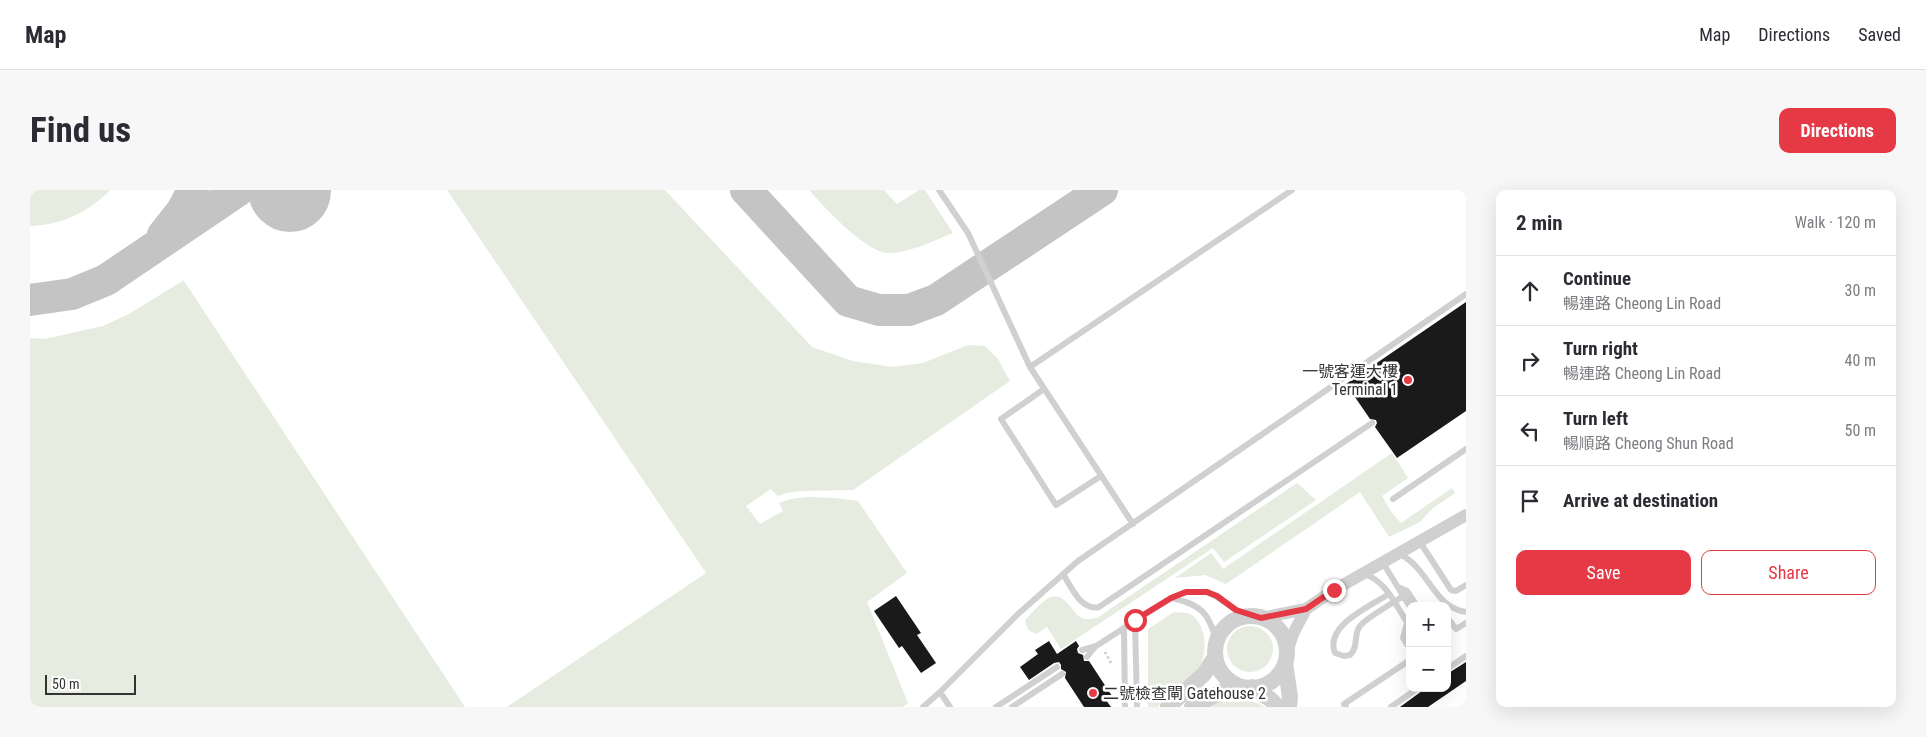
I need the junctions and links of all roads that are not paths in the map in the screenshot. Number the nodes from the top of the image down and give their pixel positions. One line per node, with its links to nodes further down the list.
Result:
1 (939, 190): 4 (lane)
2 (1292, 190): 4 (lane)
3 (1466, 294): 11 (lane)
4 (1030, 368): 5 (lane)
5 (1044, 389): 8 (lane); 8 (lane)
6 (1372, 423): 15 (lane)
7 (1466, 449): 9 (lane)
8 (1101, 476): 11 (lane)
9 (1393, 499)
10 (1466, 515): 12 (street)
11 (1133, 524): 15 (lane)
12 (1420, 542): 13 (street); 17 (lane)
13 (1400, 554): 14 (street); 26 (lane)
14 (1383, 563): 16 (street); 18 (lane)
15 (1063, 574): 47 (lane)
16 (1364, 574): 19 (lane); 25 (street)
17 (1466, 585)
18 (1398, 587): 20 (lane); 24 (lane)
19 (1389, 594): 22 (lane); 22 (lane)
20 (1403, 596): 22 (lane); 23 (lane)
21 (1171, 598): 27 (lane); 28 (lane); 37 (lane)
22 (1394, 602): 29 (lane)
23 (1407, 602)
24 (1414, 602)
25 (1306, 609): 27 (street); 40 (street)
26 (1466, 612)
27 (1257, 617): 37 (street); 40 (street)
28 (1135, 620): 33 (lane); 54 (lane)
29 (1406, 620)
30 (1451, 622): 31 (lane)
31 (1466, 623)
32 (1406, 626): 34 (lane)
33 (1124, 628): 35 (lane); 53 (lane)
34 (1406, 643)
35 (1096, 646): 36 (lane); 39 (lane)
36 (1082, 650)
37 (1216, 650): 45 (street); 55 (street)
38 (1466, 656): 42 (lane)
39 (1087, 657)
40 (1286, 659): 46 (street); 58 (street)
41 (1406, 663): 59 (lane)
42 (1451, 665)
43 (1057, 667): 51 (lane)
44 (1062, 674): 52 (lane)
45 (1235, 684): 46 (street); 56 (street)
46 (1252, 687): 57 (street)
47 (940, 692): 49 (lane); 50 (lane)
48 (1412, 692): 60 (lane)
49 (923, 707)
50 (950, 707)
51 (996, 707)
52 (1012, 707)
53 (1125, 707)
54 (1137, 707)
55 (1168, 707)
56 (1192, 707)
57 (1278, 707)
58 (1289, 707)
59 (1346, 707)
60 (1391, 707)

